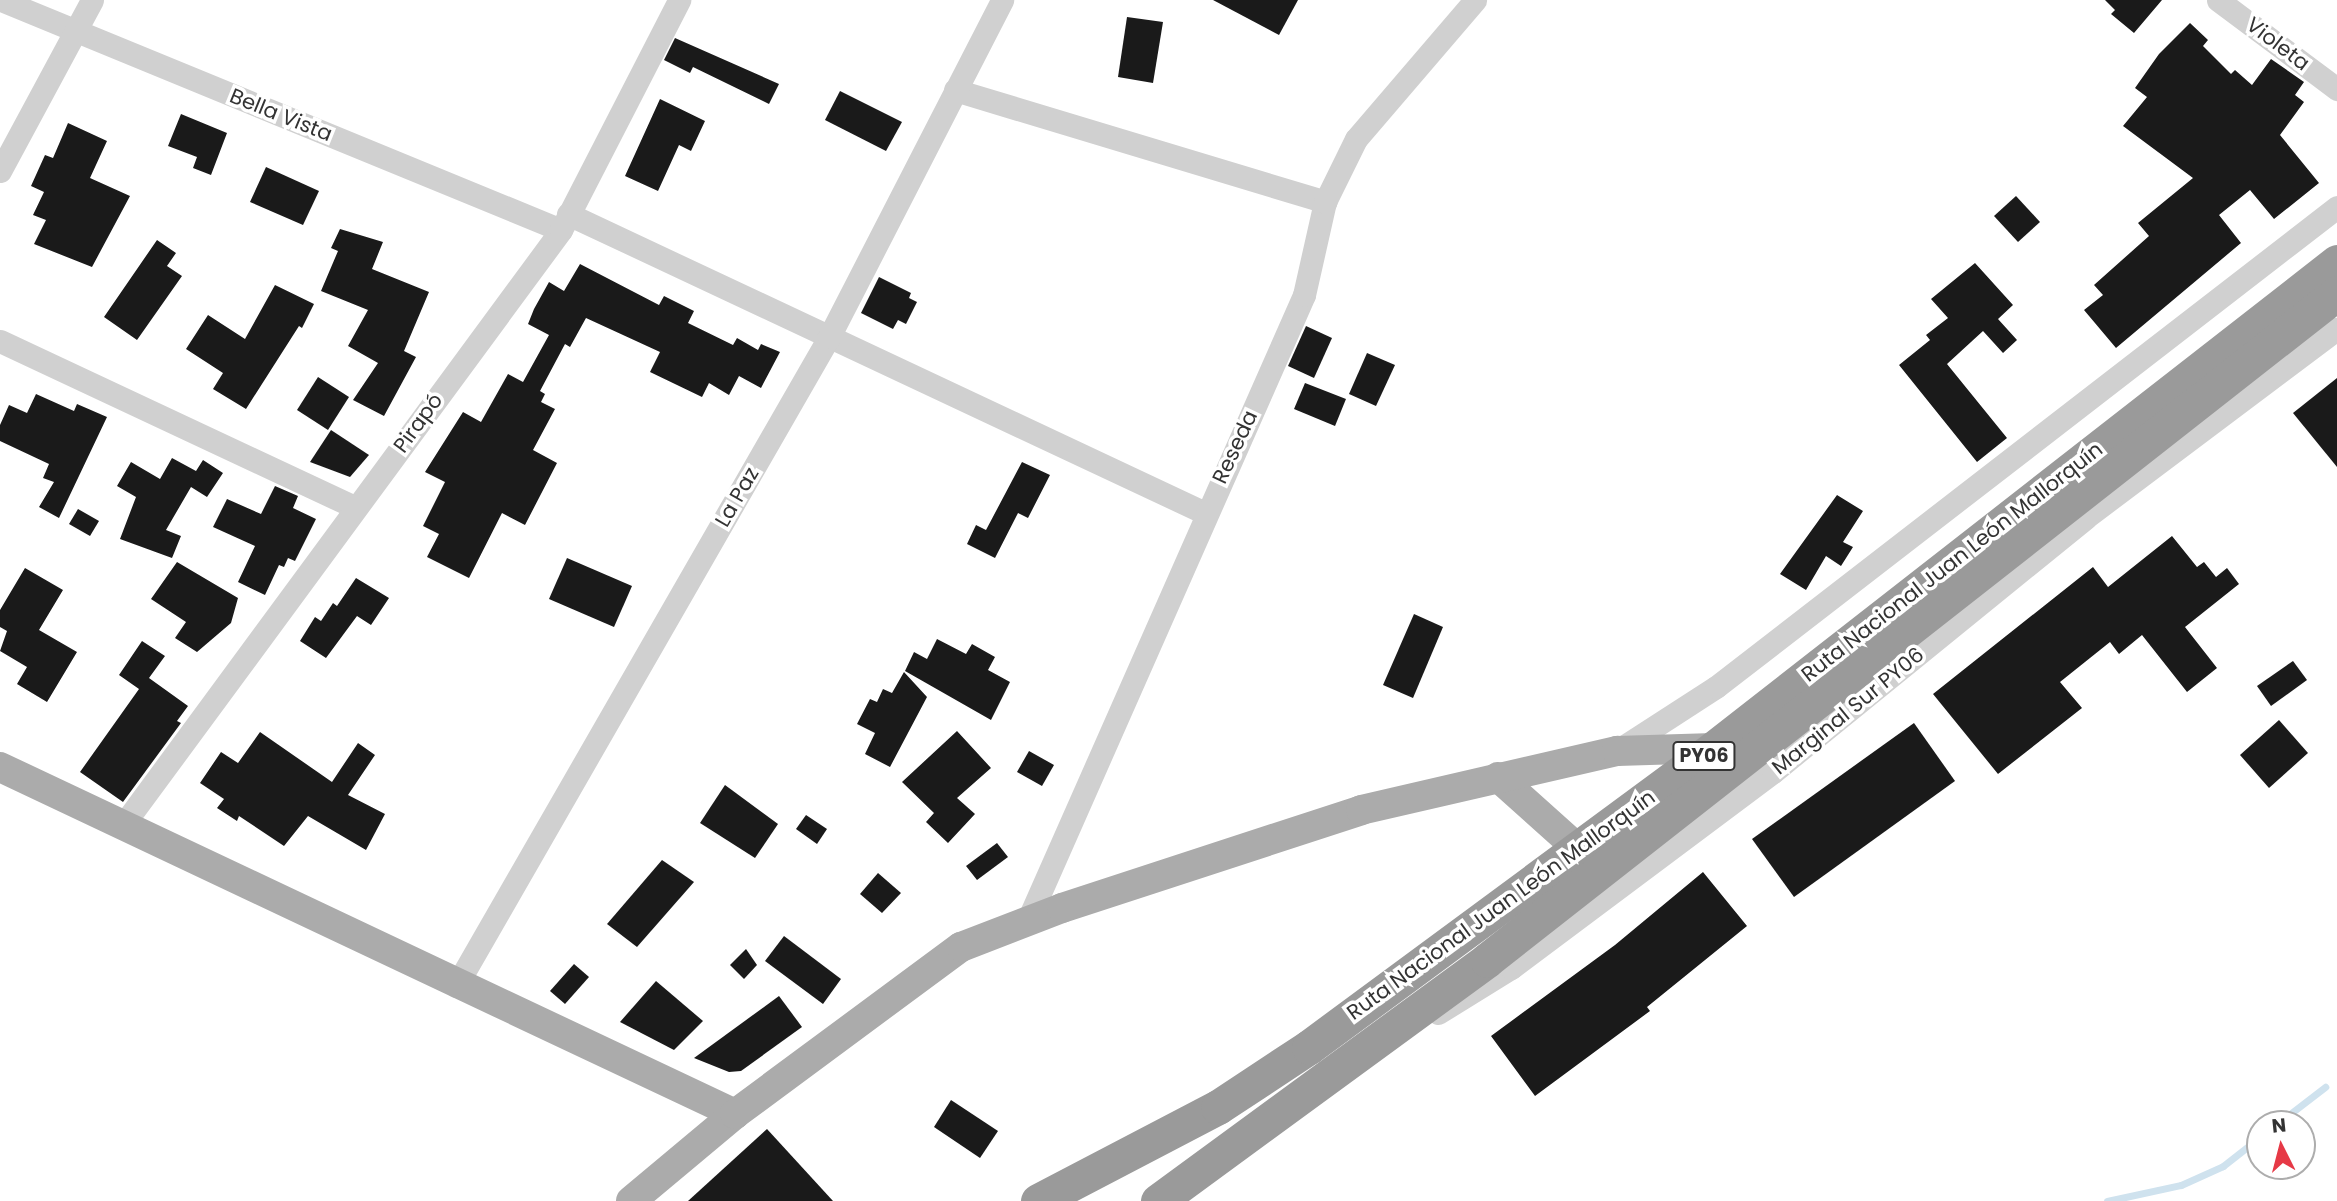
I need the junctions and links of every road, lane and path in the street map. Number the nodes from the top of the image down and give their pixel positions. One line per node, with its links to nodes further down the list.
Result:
1 (1, 0): 7 (street, Bella Vista)
2 (92, 0): 7 (street)
3 (680, 0): 13 (street, Pirapó)
4 (1002, 0): 9 (street, La Paz)
5 (1475, 0): 11 (street, Reseda)
6 (2218, 0): 8 (street, Violeta)
7 (75, 31): 10 (street); 13 (street, Bella Vista)
8 (2337, 89)
9 (956, 90): 11 (street); 17 (street, La Paz)
10 (0, 171)
11 (1325, 202): 20 (street, Reseda)
12 (2337, 207): 22 (street)
13 (564, 222): 17 (street, Bella Vista); 19 (street, Pirapó)
14 (2337, 262): 21 (highway, Ruta Nacional Juan León Mallorquín / PY06)
15 (2337, 293): 26 (highway, Ruta Nacional Juan León Mallorquín / PY06)
16 (2337, 329): 29 (street, Marginal Sur PY06)
17 (829, 337): 20 (street, Bella Vista); 28 (street, La Paz)
18 (0, 341): 19 (street)
19 (356, 508): 25 (street, Pirapó)
20 (1205, 513): 27 (street, Reseda)
21 (1714, 748): 22 (main road); 26 (highway, Ruta Nacional Juan León Mallorquín / PY06)
22 (1616, 751): 24 (main road)
23 (0, 767): 25 (main road)
24 (1498, 777): 26 (main road); 27 (main road)
25 (123, 825): 28 (main road)
26 (1588, 859): 29 (highway, Ruta Nacional Juan León Mallorquín / PY06); 33 (highway, Ruta Nacional Juan León Mallorquín / PY06)
27 (1028, 920): 30 (main road)
28 (456, 986): 30 (main road)
29 (1341, 1067): 31 (highway, Ruta Nacional Juan León Mallorquín / PY06)
30 (735, 1114): 32 (main road)
31 (1209, 1163): 34 (highway, Ruta Nacional Juan León Mallorquín / PY06); 35 (highway)
32 (631, 1201)
33 (1038, 1201)
34 (1158, 1201)
35 (1175, 1201)

